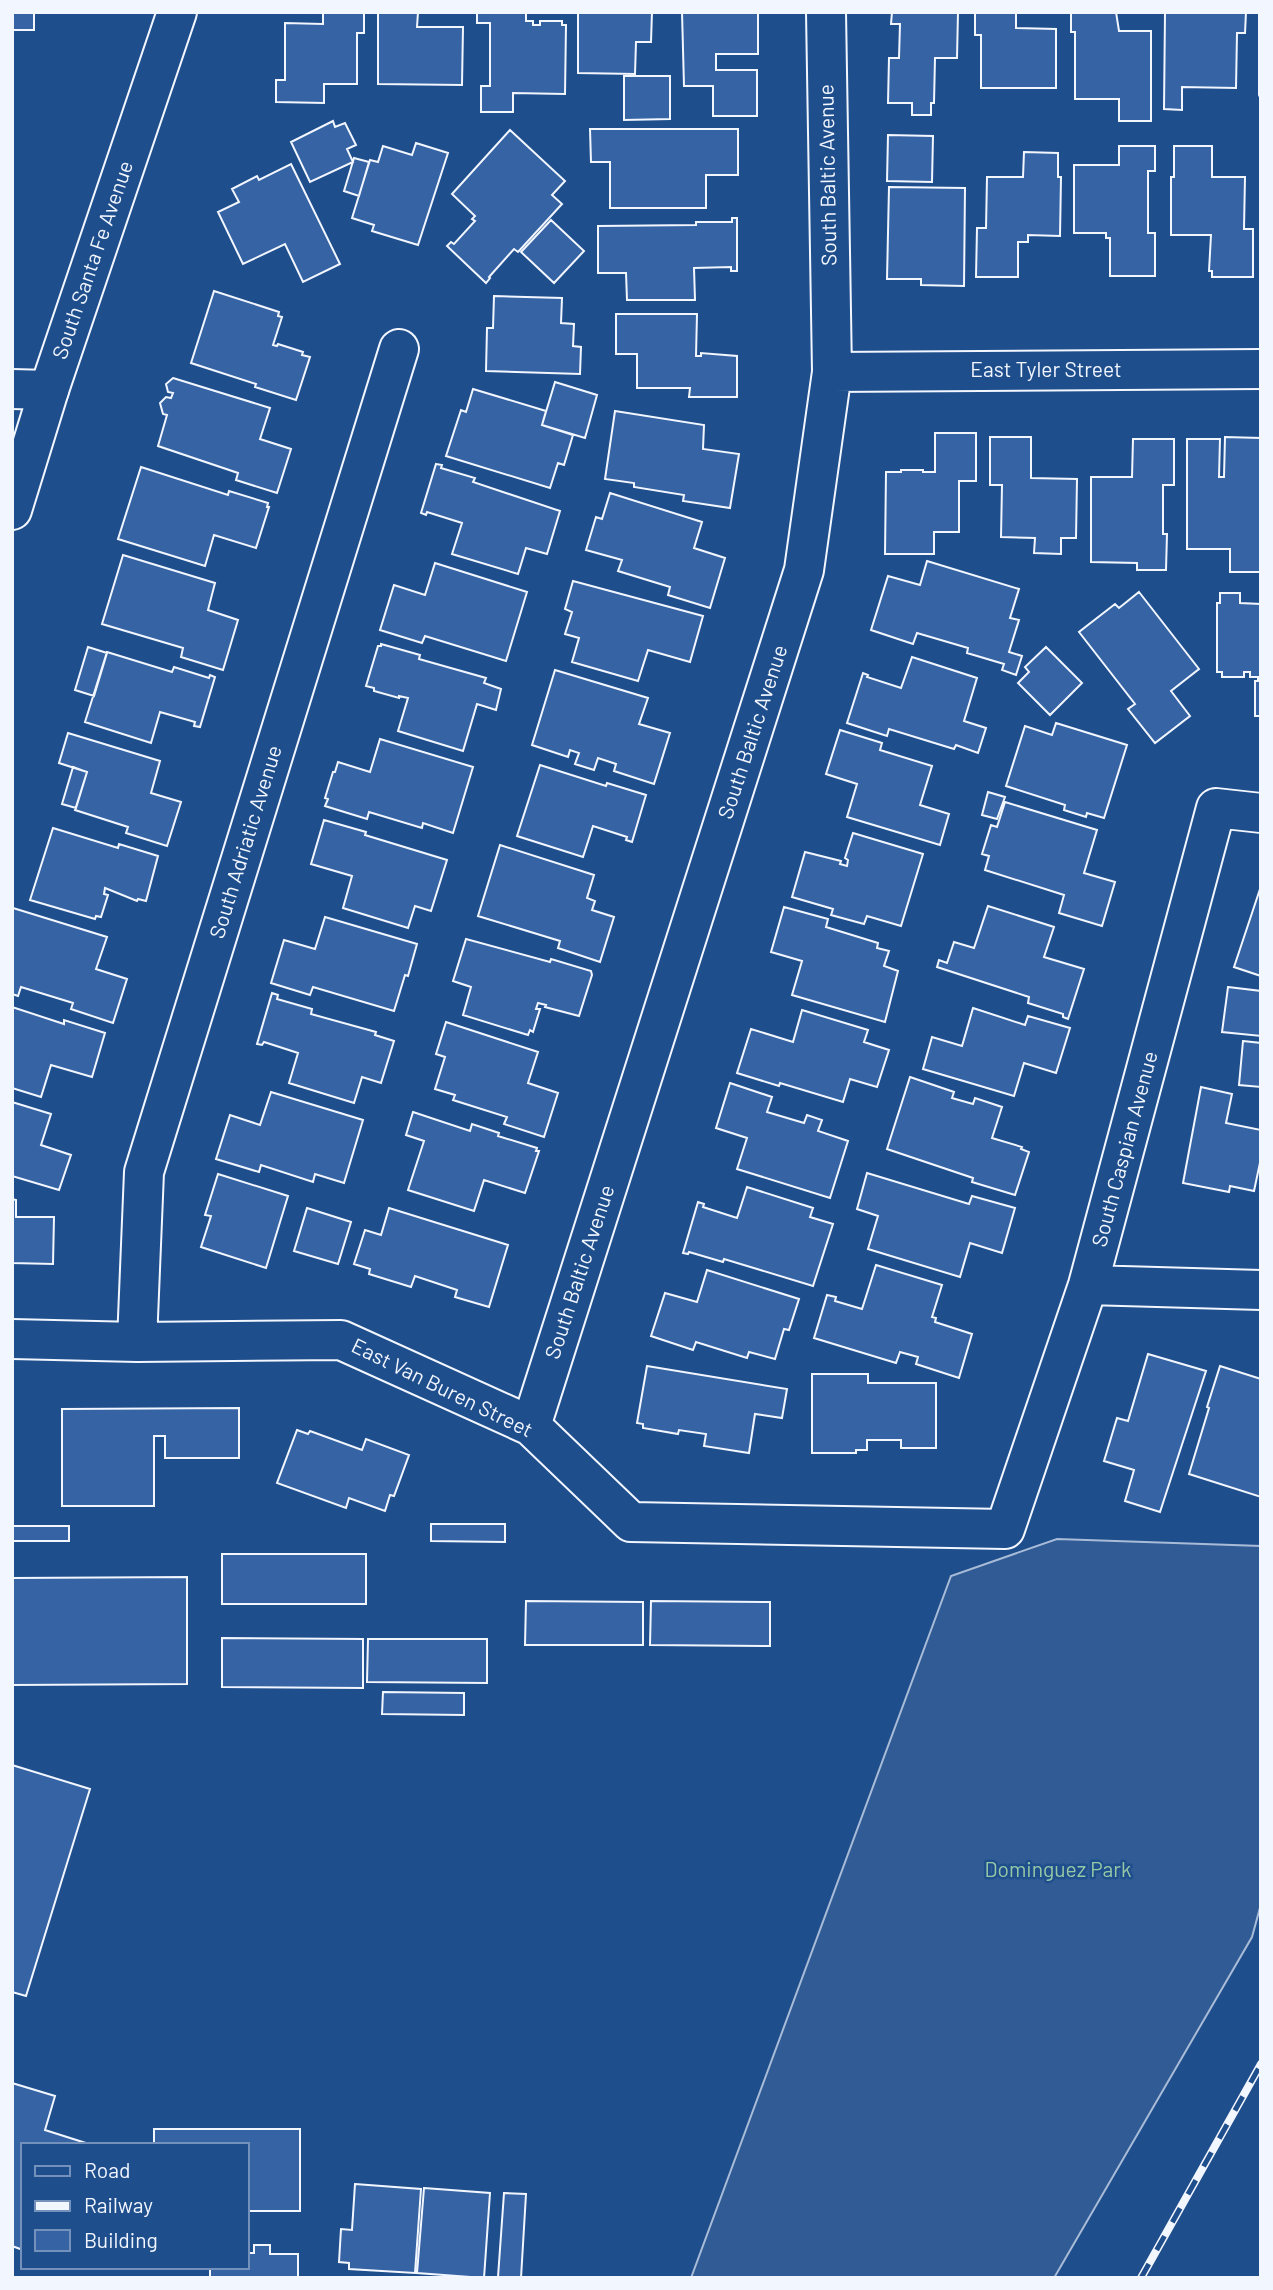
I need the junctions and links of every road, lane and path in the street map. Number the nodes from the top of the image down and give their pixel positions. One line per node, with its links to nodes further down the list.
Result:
1 (177, 12): 6 (street, South Santa Fe Avenue)
2 (826, 12): 5 (street, South Baltic Avenue)
3 (399, 349): 12 (street, South Adriatic Avenue)
4 (1261, 369): 5 (street, East Tyler Street)
5 (832, 372): 13 (street, South Baltic Avenue)
6 (31, 390): 7 (street, South Santa Fe Avenue)
7 (12, 510)
8 (1261, 813): 9 (street, South Caspian Avenue)
9 (1088, 1285): 10 (street); 14 (street, South Caspian Avenue)
10 (1261, 1290)
11 (12, 1339): 12 (street, East Van Buren Street)
12 (137, 1342): 13 (street, East Van Buren Street)
13 (531, 1426): 14 (street, East Van Buren Street)
14 (1005, 1529)

